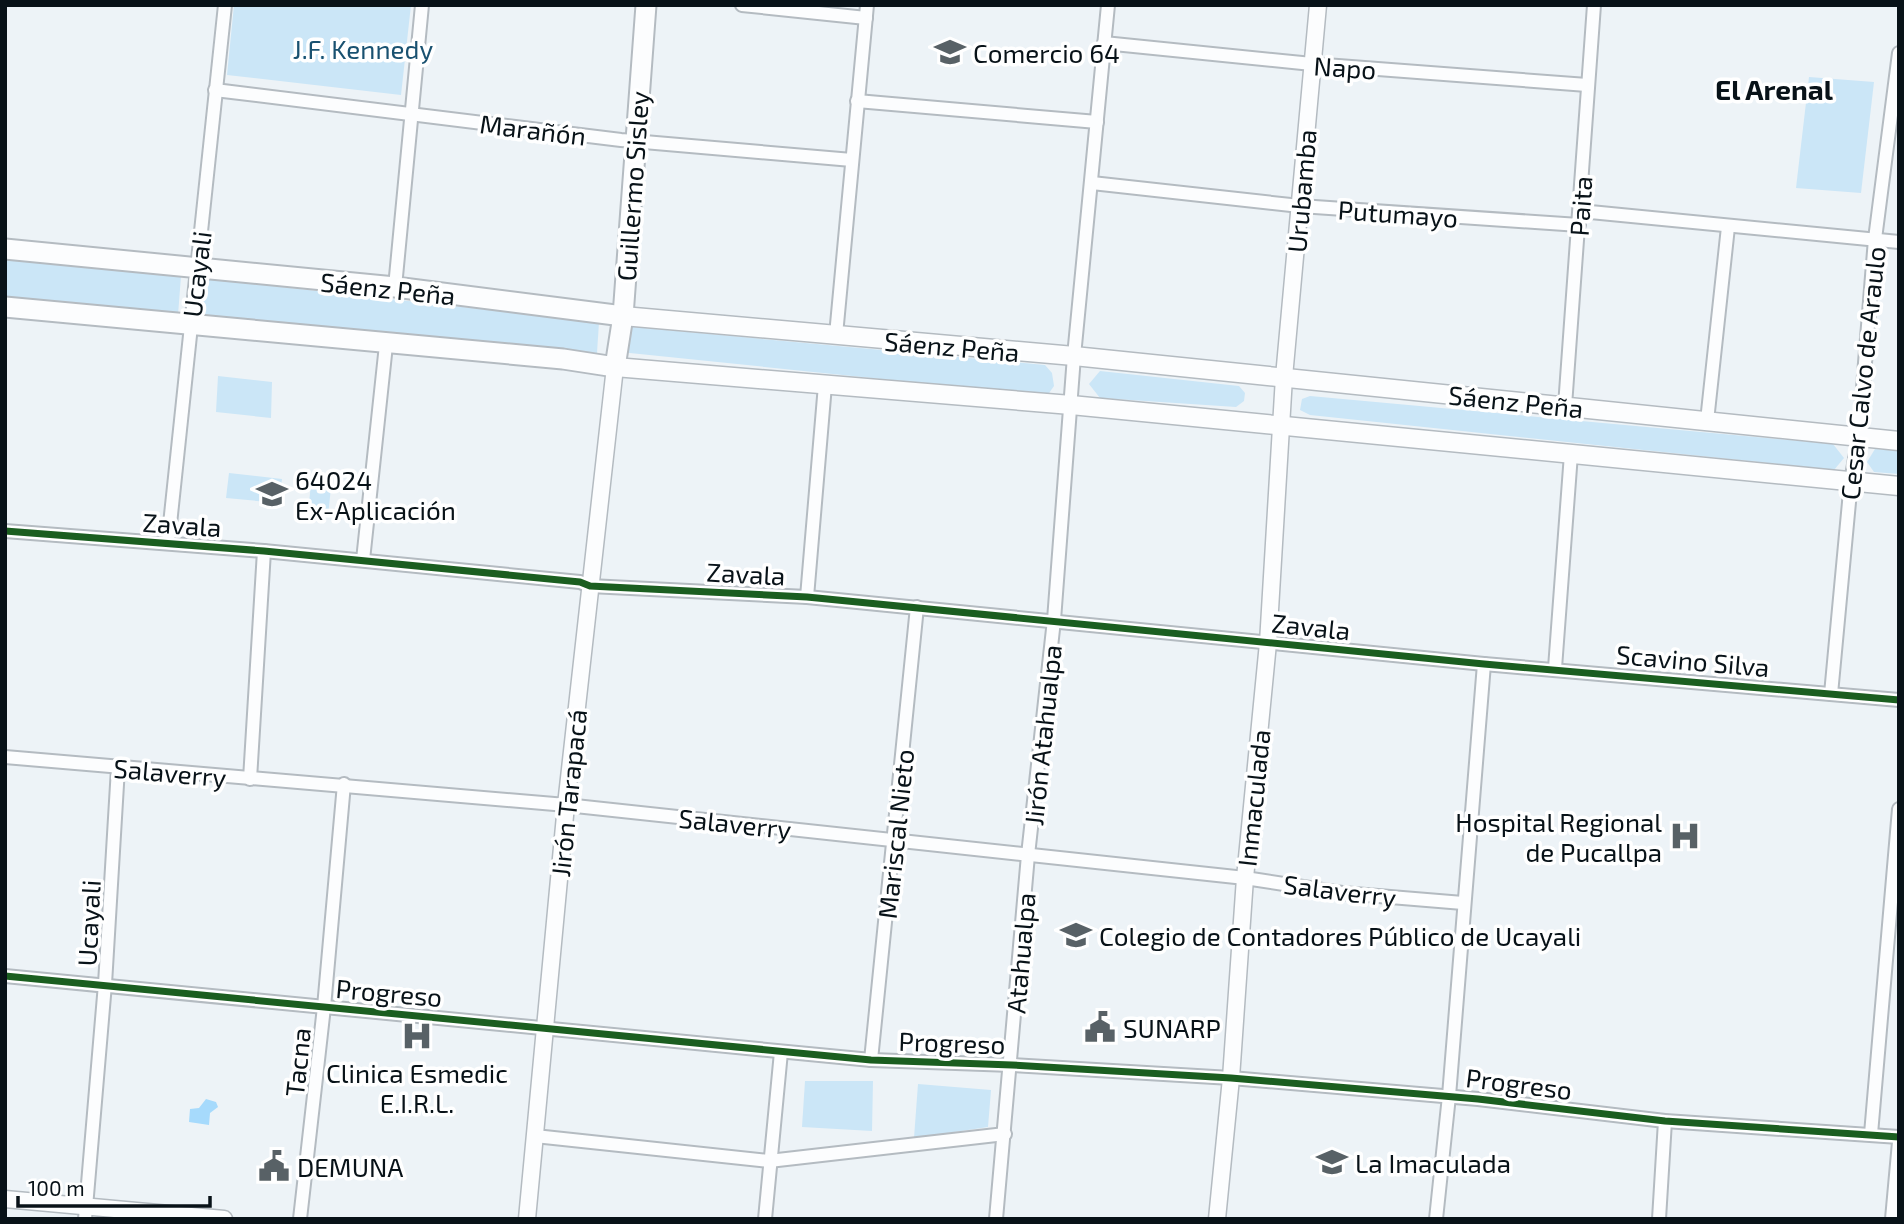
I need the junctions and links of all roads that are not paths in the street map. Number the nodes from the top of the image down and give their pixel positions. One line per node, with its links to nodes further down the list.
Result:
1 (225, 5): 13 (street, Ucayali)
2 (422, 5): 15 (street)
3 (646, 5): 17 (main road, Guillermo Sisley)
4 (742, 5): 8 (street)
5 (1108, 5): 9 (street, Jirón Atahualpa)
6 (1318, 5): 11 (street, Urubamba)
7 (1594, 5): 12 (street, Paita)
8 (867, 12): 14 (street)
9 (1104, 43): 11 (street, Napo); 16 (street, Jirón Atahualpa)
10 (1899, 53): 23 (street, Cesar Calvo de Araulo)
11 (1312, 65): 12 (street, Napo); 20 (street, Urubamba)
12 (1587, 85): 21 (street, Paita)
13 (215, 90): 15 (street, Marañón); 26 (street, Ucayali)
14 (857, 101): 16 (street); 18 (street)
15 (413, 114): 17 (street, Marañón); 27 (street)
16 (1097, 122): 19 (street, Jirón Atahualpa)
17 (634, 142): 18 (street, Marañón); 29 (main road, Guillermo Sisley)
18 (852, 160): 31 (street)
19 (1092, 184): 20 (street, Putumayo); 33 (street, Jirón Atahualpa)
20 (1300, 206): 21 (street, Putumayo); 35 (street, Urubamba)
21 (1579, 218): 22 (street, Putumayo); 38 (street, Paita)
22 (1728, 227): 23 (street, Putumayo); 39 (street)
23 (1875, 239): 24 (street, Putumayo); 41 (street, Cesar Calvo de Araulo)
24 (1899, 242)
25 (5, 249): 26 (main road, Sáenz Peña)
26 (198, 269): 27 (main road, Sáenz Peña); 30 (street, Ucayali)
27 (395, 287): 29 (main road, Sáenz Peña)
28 (5, 307): 30 (main road, Sáenz Peña)
29 (623, 316): 31 (main road, Sáenz Peña); 34 (main road, Guillermo Sisley)
30 (189, 326): 32 (main road, Sáenz Peña); 47 (street, Ucayali)
31 (836, 335): 33 (main road, Sáenz Peña)
32 (386, 345): 34 (main road, Sáenz Peña); 49 (street)
33 (1074, 356): 35 (main road, Sáenz Peña); 37 (street, Jirón Atahualpa)
34 (615, 367): 36 (main road, Sáenz Peña); 50 (street, Jirón Tarapacá)
35 (1284, 377): 38 (main road, Sáenz Peña); 40 (street, Inmaculada)
36 (825, 385): 37 (main road, Sáenz Peña); 51 (street)
37 (1071, 405): 40 (main road, Sáenz Peña); 53 (street, Jirón Atahualpa)
38 (1565, 406): 39 (main road, Sáenz Peña)
39 (1707, 421): 41 (main road, Sáenz Peña)
40 (1281, 426): 43 (main road, Sáenz Peña); 54 (street, Inmaculada)
41 (1859, 437): 42 (main road, Sáenz Peña); 44 (street, Cesar Calvo de Araulo)
42 (1899, 441)
43 (1571, 454): 44 (main road, Sáenz Peña); 56 (street)
44 (1851, 481): 45 (main road, Sáenz Peña); 57 (street, Cesar Calvo de Araulo)
45 (1899, 486)
46 (5, 531): 47 (street, Zavala)
47 (168, 544): 48 (street, Zavala)
48 (264, 551): 49 (street, Zavala); 61 (street)
49 (363, 560): 50 (street, Zavala)
50 (590, 586): 51 (street, Zavala); 63 (street, Jirón Tarapacá)
51 (807, 597): 52 (street, Zavala)
52 (917, 607): 53 (street, Zavala); 65 (street, Mariscal Nieto)
53 (1054, 620): 54 (street, Zavala); 66 (street, Jirón Atahualpa)
54 (1268, 643): 55 (street, Zavala); 67 (street, Inmaculada)
55 (1484, 664): 56 (street, Scavino Silva); 68 (street)
56 (1555, 668): 57 (street, Scavino Silva)
57 (1831, 694): 58 (street, Scavino Silva)
58 (1899, 700)
59 (5, 757): 60 (street, Salaverry)
60 (118, 768): 61 (street, Salaverry); 70 (street, Ucayali)
61 (250, 779): 62 (street, Salaverry)
62 (344, 784): 63 (street, Salaverry); 71 (street, Tacna)
63 (566, 805): 65 (street, Salaverry); 72 (street, Jirón Tarapacá)
64 (1899, 809): 80 (street)
65 (895, 841): 66 (street, Salaverry); 74 (street, Mariscal Nieto)
66 (1028, 855): 67 (street, Salaverry); 75 (street, Atahualpa)
67 (1245, 878): 68 (street, Salaverry); 76 (street, Inmaculada)
68 (1463, 903): 77 (street)
69 (5, 976): 70 (street, Progreso)
70 (105, 984): 71 (street, Progreso); 85 (street, Ucayali)
71 (324, 1007): 72 (street, Progreso); 87 (street, Tacna)
72 (545, 1028): 73 (street, Progreso); 81 (street, Jirón Tarapacá)
73 (781, 1052): 74 (street, Progreso); 83 (street)
74 (871, 1060): 75 (street, Progreso)
75 (1012, 1065): 76 (street, Progreso); 79 (street, Atahualpa)
76 (1231, 1078): 77 (street, Progreso); 91 (street, Inmaculada)
77 (1449, 1096): 78 (street, Progreso); 92 (street)
78 (1665, 1121): 80 (street, Progreso); 93 (street)
79 (1005, 1134): 83 (street); 90 (street, Atahualpa)
80 (1871, 1134): 82 (street, Progreso)
81 (535, 1136): 83 (street); 88 (street, Jirón Tarapacá)
82 (1899, 1140): 94 (street)
83 (769, 1161): 89 (street)
84 (5, 1199): 85 (street)
85 (86, 1212): 86 (street)
86 (224, 1219)
87 (300, 1219)
88 (527, 1219)
89 (765, 1219)
90 (996, 1219)
91 (1217, 1219)
92 (1436, 1219)
93 (1659, 1219)
94 (1892, 1219)

